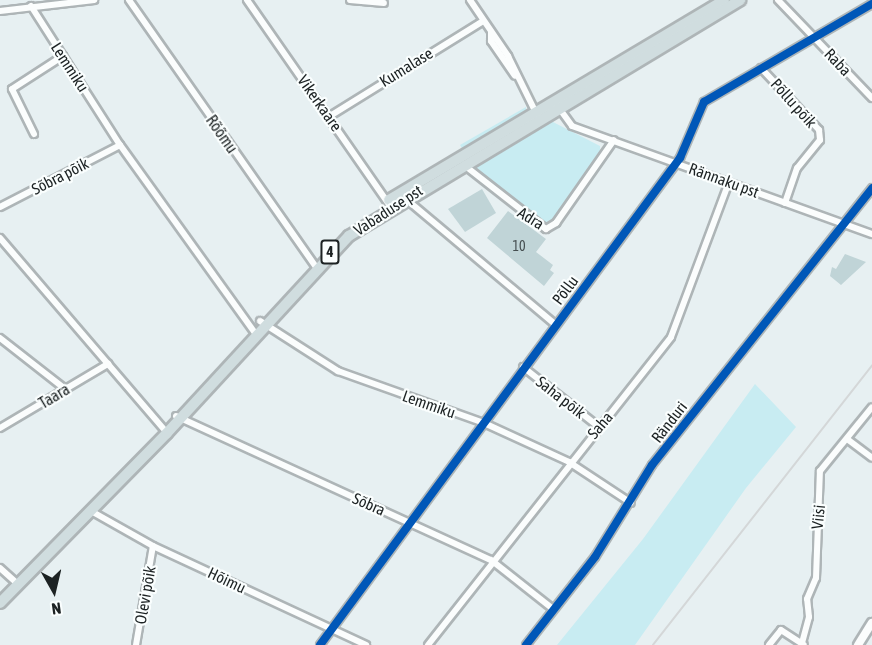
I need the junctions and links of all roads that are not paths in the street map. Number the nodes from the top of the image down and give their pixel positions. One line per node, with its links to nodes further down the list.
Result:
1 (94, 0): 9 (street)
2 (129, 0): 36 (street, Rõõmu)
3 (247, 0): 21 (street, Vikerkaare)
4 (350, 0): 10 (street)
5 (470, 0): 14 (street)
6 (724, 0): 19 (highway, Vabaduse pst / 4)
7 (740, 0): 19 (highway, Vabaduse pst / 4)
8 (778, 0): 15 (street, Raba)
9 (43, 2): 12 (street)
10 (384, 3)
11 (872, 4): 15 (street, Põllu)
12 (31, 6): 13 (street); 16 (street, Lemmiku)
13 (0, 11)
14 (483, 21): 20 (street); 21 (street, Kumalase)
15 (814, 37): 17 (street, Põllu); 18 (street, Raba)
16 (63, 56): 22 (street); 24 (street, Lemmiku)
17 (761, 68): 26 (street, Põllu); 30 (street, Põllu põik)
18 (872, 98)
19 (556, 103): 20 (highway, Vabaduse pst / 4); 23 (street, Rännaku pst)
20 (537, 115): 25 (highway, Vabaduse pst / 4)
21 (330, 116): 31 (street, Vikerkaare)
22 (34, 134)
23 (614, 140): 25 (street, Adra); 26 (street, Rännaku pst)
24 (120, 145): 32 (street, Sõbra põik); 39 (street, Lemmiku)
25 (461, 160): 29 (highway, Vabaduse pst / 4); 31 (highway, Vabaduse pst / 4)
26 (676, 163): 27 (street, Rännaku pst); 38 (street, Põllu)
27 (729, 182): 30 (street, Rännaku pst); 47 (street, Saha)
28 (872, 188): 33 (street, Ränduri)
29 (406, 198): 31 (highway, Vabaduse pst / 4); 38 (street)
30 (785, 202): 33 (street, Rännaku pst)
31 (389, 204): 36 (highway, Vabaduse pst / 4)
32 (0, 207)
33 (843, 224): 34 (street, Rännaku pst); 53 (street, Ränduri)
34 (872, 234)
35 (0, 238): 41 (street)
36 (314, 265): 37 (highway, Vabaduse pst / 4)
37 (262, 322): 39 (highway, Vabaduse pst / 4); 46 (street, Lemmiku)
38 (556, 325): 42 (street, Põllu)
39 (254, 332): 45 (highway, Vabaduse pst / 4)
40 (0, 338): 43 (street)
41 (108, 364): 43 (street, Taara); 49 (street)
42 (523, 367): 46 (street, Põllu); 47 (street, Saha põik)
43 (65, 389): 48 (street, Taara)
44 (872, 407): 50 (street, Viisi)
45 (178, 417): 49 (highway, Vabaduse pst / 4); 55 (street, Sõbra)
46 (484, 423): 52 (street, Lemmiku); 55 (street, Põllu)
47 (599, 427): 52 (street, Saha)
48 (0, 428)
49 (165, 431): 54 (highway, Vabaduse pst / 4); 59 (highway, Vabaduse pst / 4)
50 (846, 439): 51 (street); 65 (street, Viisi)
51 (872, 458)
52 (569, 462): 53 (street, Lemmiku); 57 (street, Saha)
53 (631, 503): 62 (street, Ränduri)
54 (91, 511): 56 (street, Hõimu); 59 (highway, Vabaduse pst / 4)
55 (408, 522): 57 (street, Sõbra); 64 (street, Põllu)
56 (153, 546): 64 (street, Hõimu); 66 (street, Olevi põik)
57 (491, 560): 62 (street, Sõbra); 69 (street, Saha)
58 (0, 568): 59 (street)
59 (16, 582): 60 (highway, Vabaduse pst / 4); 61 (highway, Vabaduse pst / 4)
60 (0, 594)
61 (0, 603)
62 (553, 609): 70 (street, Ränduri)
63 (872, 623): 72 (main road)
64 (333, 628): 67 (street, Põllu); 68 (street, Hõimu)
65 (803, 644): 71 (street)
66 (136, 645)
67 (320, 645)
68 (366, 645)
69 (428, 645)
70 (526, 645)
71 (769, 645)
72 (858, 645)

